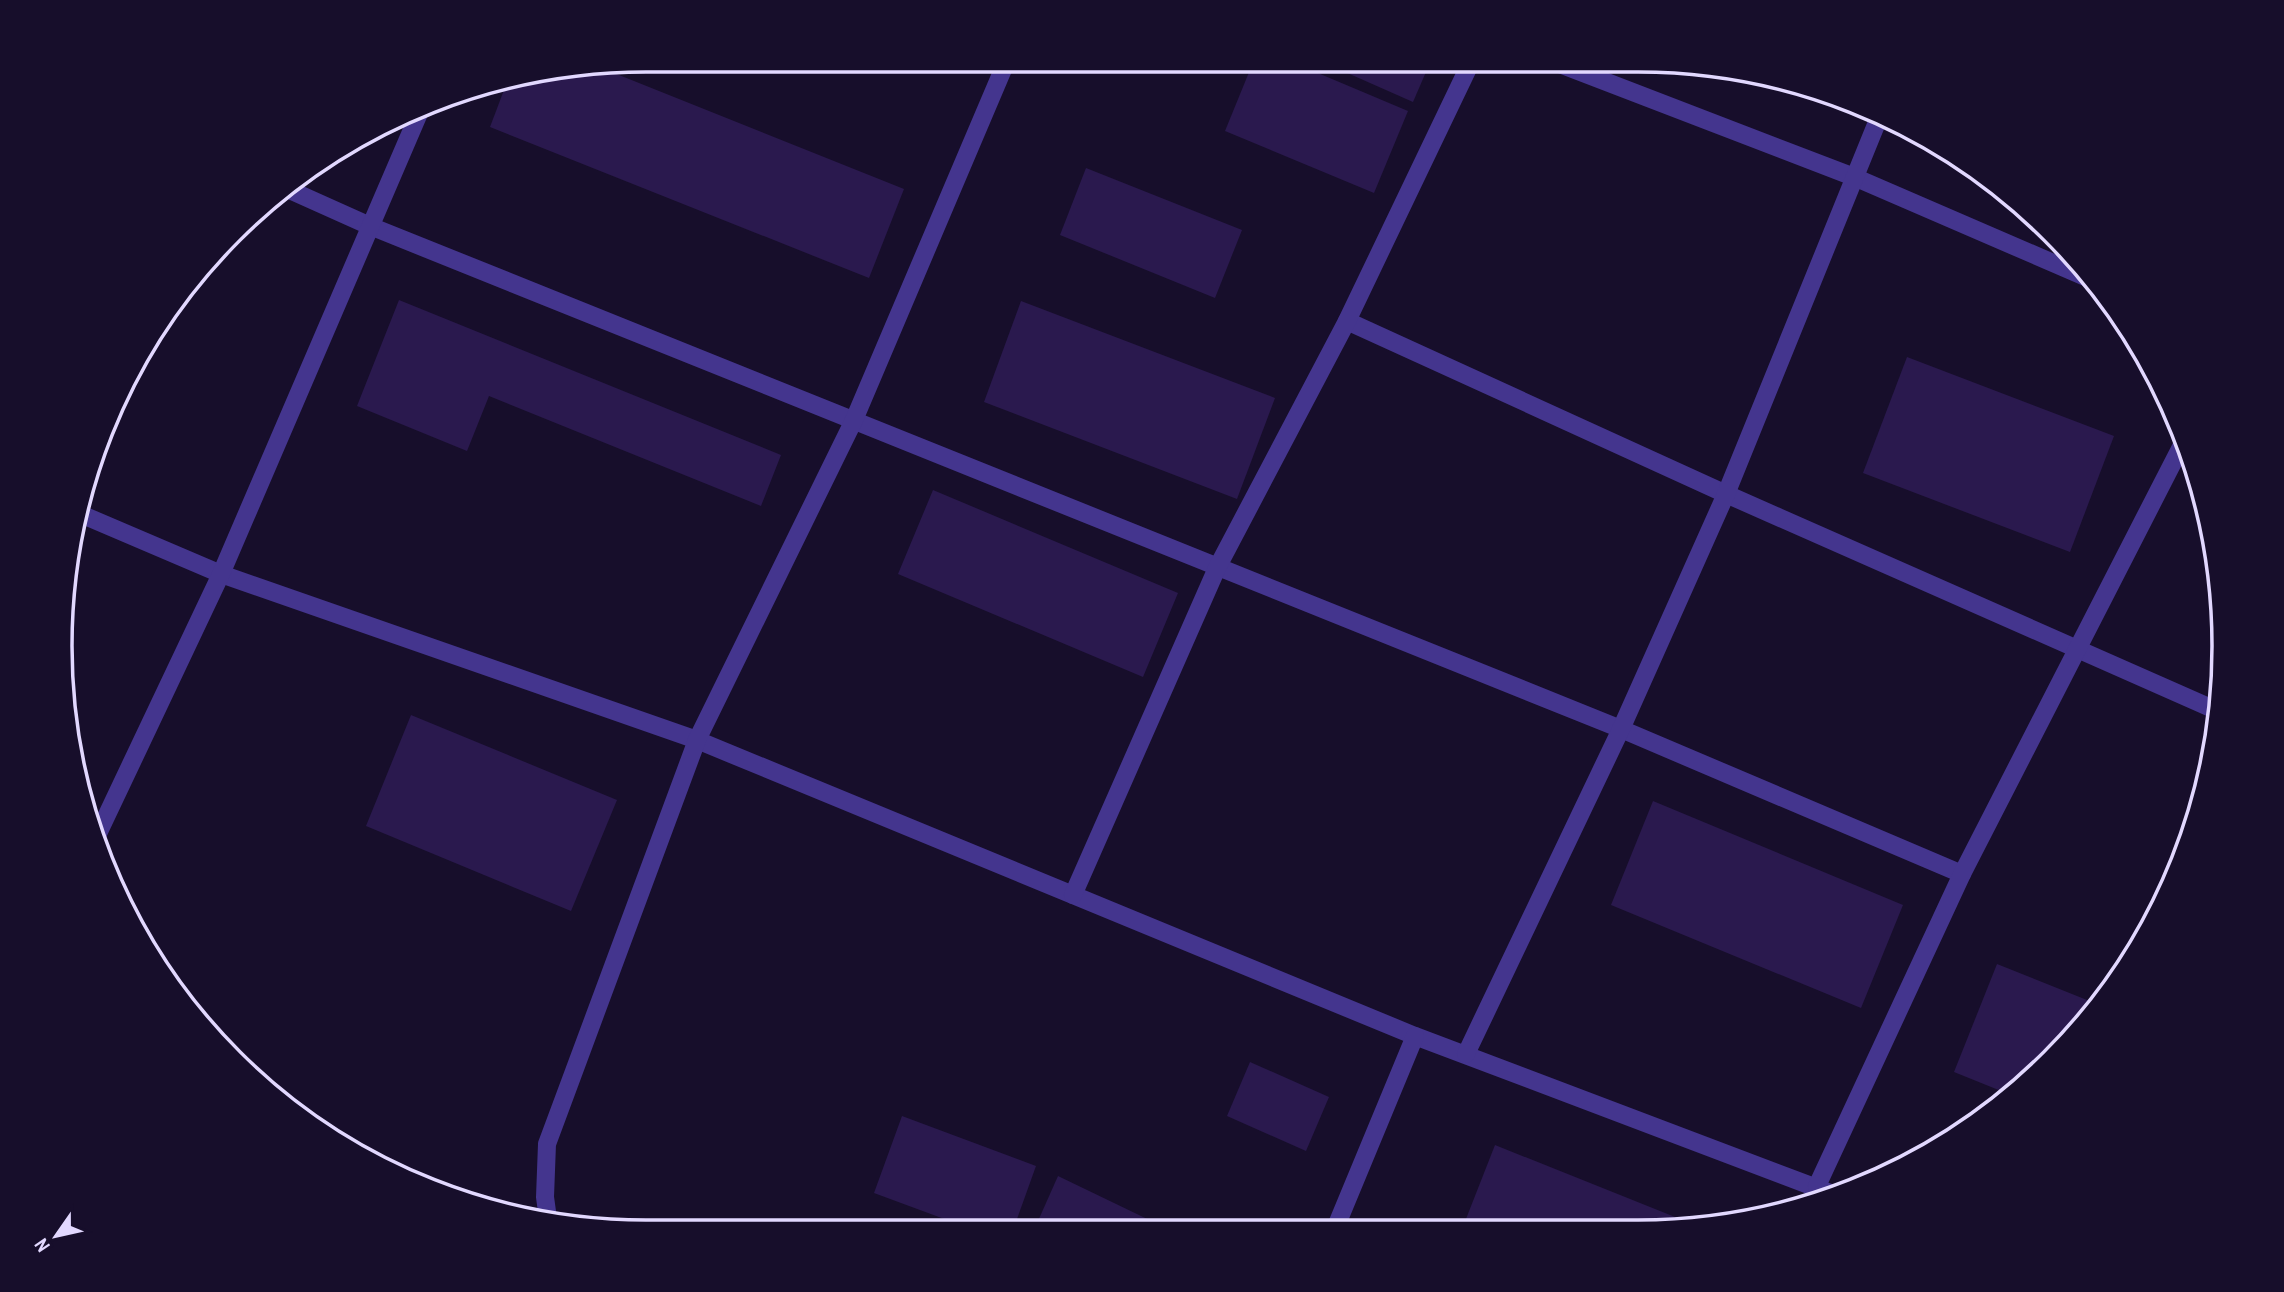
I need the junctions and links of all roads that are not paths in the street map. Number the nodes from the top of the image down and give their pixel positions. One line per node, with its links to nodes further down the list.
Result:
1 (1002, 72): 11 (street)
2 (1467, 72): 10 (street)
3 (1581, 72): 6 (street)
4 (416, 120): 8 (street)
5 (1877, 124): 6 (street)
6 (1854, 177): 9 (street); 13 (street)
7 (294, 192): 8 (street)
8 (370, 226): 11 (street); 16 (street)
9 (2074, 272)
10 (1347, 321): 13 (street); 15 (street)
11 (854, 420): 15 (street); 20 (street)
12 (2178, 451): 17 (street)
13 (1726, 494): 17 (street); 19 (street)
14 (87, 517): 16 (street)
15 (1217, 568): 19 (street); 23 (street)
16 (221, 574): 20 (street); 21 (street)
17 (2077, 647): 18 (street); 22 (street)
18 (2209, 707)
19 (1621, 729): 22 (street); 25 (street)
20 (697, 740): 23 (street); 28 (street)
21 (101, 828)
22 (1962, 874): 26 (street)
23 (1073, 895): 24 (street)
24 (1415, 1036): 25 (street); 29 (street)
25 (1466, 1054): 26 (street)
26 (1817, 1186): 27 (street)
27 (1824, 1189)
28 (547, 1211)
29 (1339, 1220)

